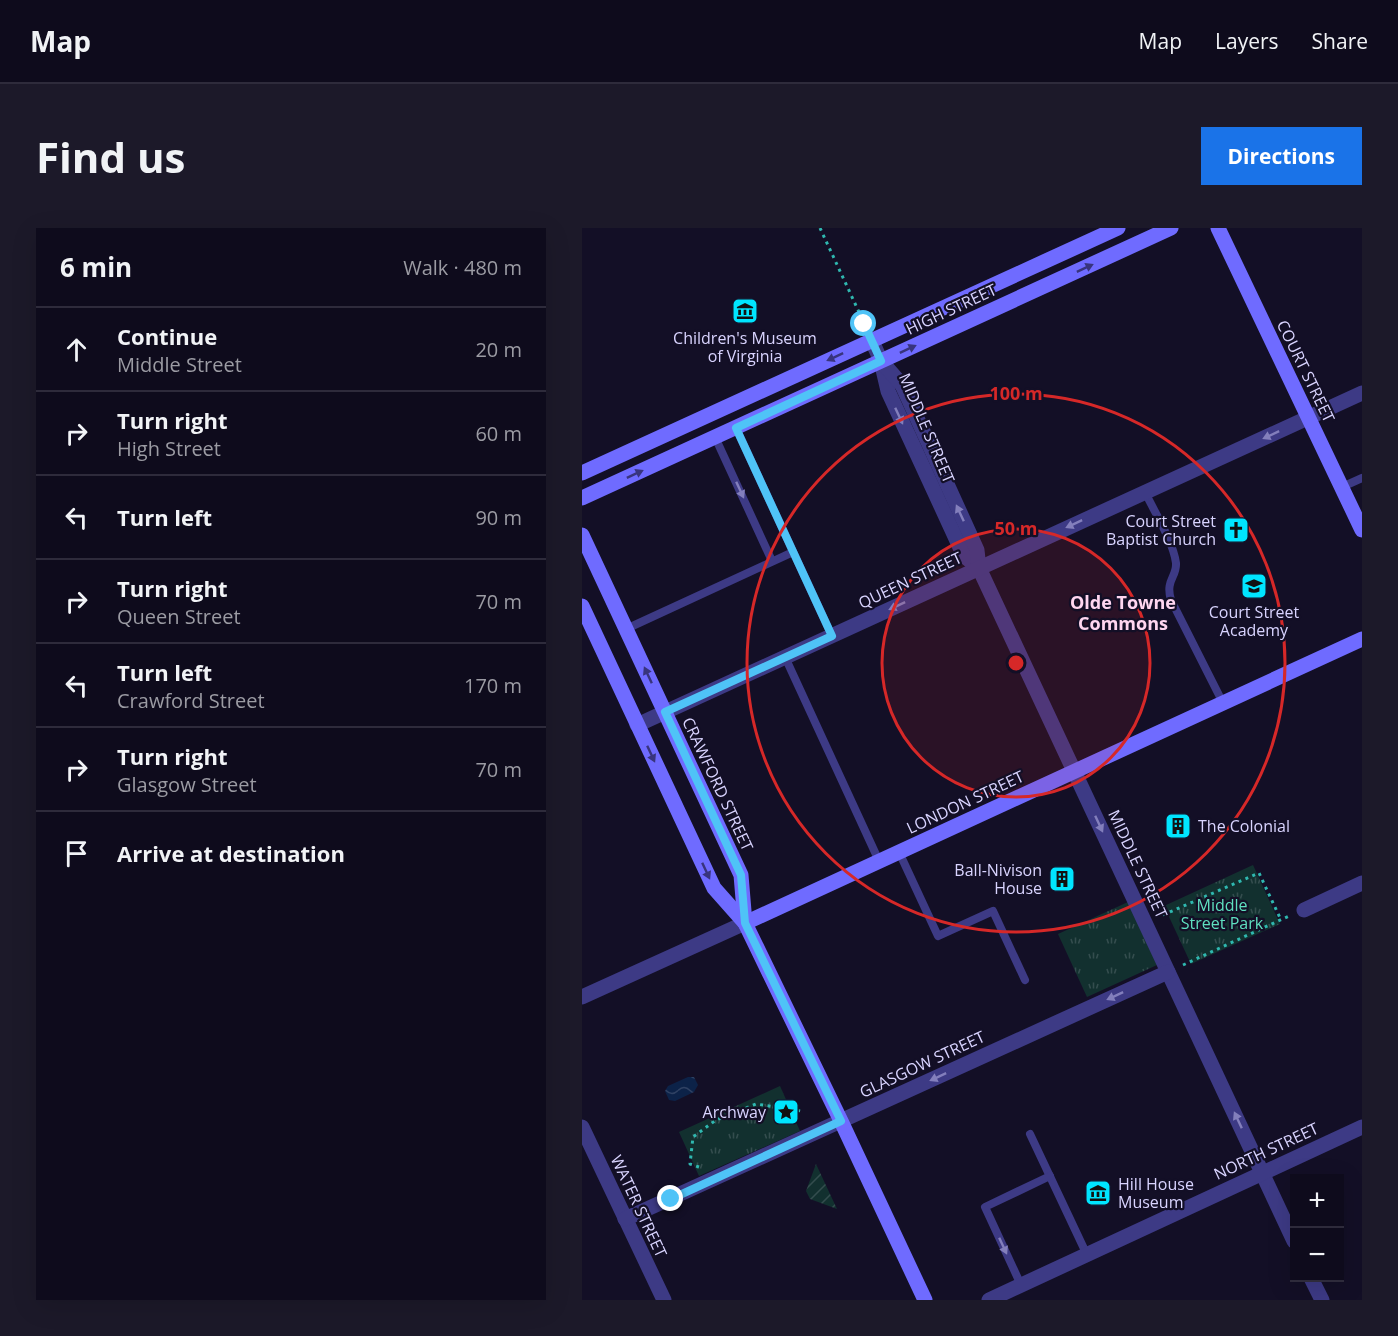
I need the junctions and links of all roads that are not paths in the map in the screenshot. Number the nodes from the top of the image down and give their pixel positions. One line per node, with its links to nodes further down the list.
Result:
1 (1118, 228): 4 (main road, HIGH STREET)
2 (1172, 228): 5 (main road, HIGH STREET, one-way to 2)
3 (1218, 228): 7 (main road, COURT STREET)
4 (872, 340): 5 (street, MIDDLE STREET); 10 (main road, HIGH STREET, one-way to 10)
5 (881, 361): 8 (main road, HIGH STREET); 19 (street, MIDDLE STREET)
6 (1362, 393): 7 (street, QUEEN STREET)
7 (1308, 417): 12 (main road, COURT STREET); 13 (street, QUEEN STREET, one-way to 13)
8 (736, 428): 9 (main road, HIGH STREET); 17 (lane)
9 (715, 437): 14 (main road, HIGH STREET, one-way to 9); 18 (lane, one-way to 18)
10 (582, 474)
11 (1362, 478): 12 (lane)
12 (1341, 488): 15 (main road, COURT STREET)
13 (1145, 492): 19 (street, QUEEN STREET, one-way to 19); 25 (lane)
14 (582, 498)
15 (1362, 530)
16 (582, 535): 21 (main road, CRAWFORD STREET)
17 (793, 552): 18 (lane); 22 (lane)
18 (772, 561): 21 (lane)
19 (980, 568): 22 (street, QUEEN STREET, one-way to 22); 28 (street, MIDDLE STREET)
20 (582, 606): 27 (main road, CRAWFORD STREET)
21 (626, 628): 26 (main road, CRAWFORD STREET, one-way to 21)
22 (832, 636): 24 (street, QUEEN STREET)
23 (1362, 639): 25 (main road, LONDON STREET)
24 (784, 657): 26 (street, QUEEN STREET); 30 (lane)
25 (1222, 703): 28 (main road, LONDON STREET)
26 (665, 712): 27 (street, QUEEN STREET); 33 (main road, CRAWFORD STREET)
27 (637, 725): 33 (main road, CRAWFORD STREET, one-way to 33)
28 (1074, 771): 29 (main road, LONDON STREET); 34 (street, MIDDLE STREET, one-way to 34)
29 (899, 852): 30 (main road, LONDON STREET); 35 (lane)
30 (879, 861): 33 (main road, LONDON STREET)
31 (1362, 883): 32 (street)
32 (1304, 910)
33 (745, 923): 36 (street, LONDON STREET); 37 (main road, CRAWFORD STREET)
34 (1168, 972): 37 (street, GLASGOW STREET, one-way to 37); 41 (street, MIDDLE STREET, one-way to 34)
35 (1025, 980)
36 (582, 997)
37 (841, 1121): 43 (street, GLASGOW STREET); 49 (main road, CRAWFORD STREET)
38 (1362, 1126): 41 (street, NORTH STREET)
39 (582, 1127): 43 (street, WATER STREET)
40 (1030, 1134): 42 (lane)
41 (1263, 1173): 44 (street, MIDDLE STREET); 45 (street, NORTH STREET)
42 (1050, 1176): 45 (lane); 47 (lane, one-way to 47)
43 (625, 1220): 48 (street, WATER STREET)
44 (1290, 1232)
45 (1087, 1255): 47 (street, NORTH STREET)
46 (1313, 1282): 51 (street)
47 (1021, 1285): 50 (street, NORTH STREET)
48 (664, 1300)
49 (925, 1300)
50 (989, 1300)
51 (1322, 1300)

